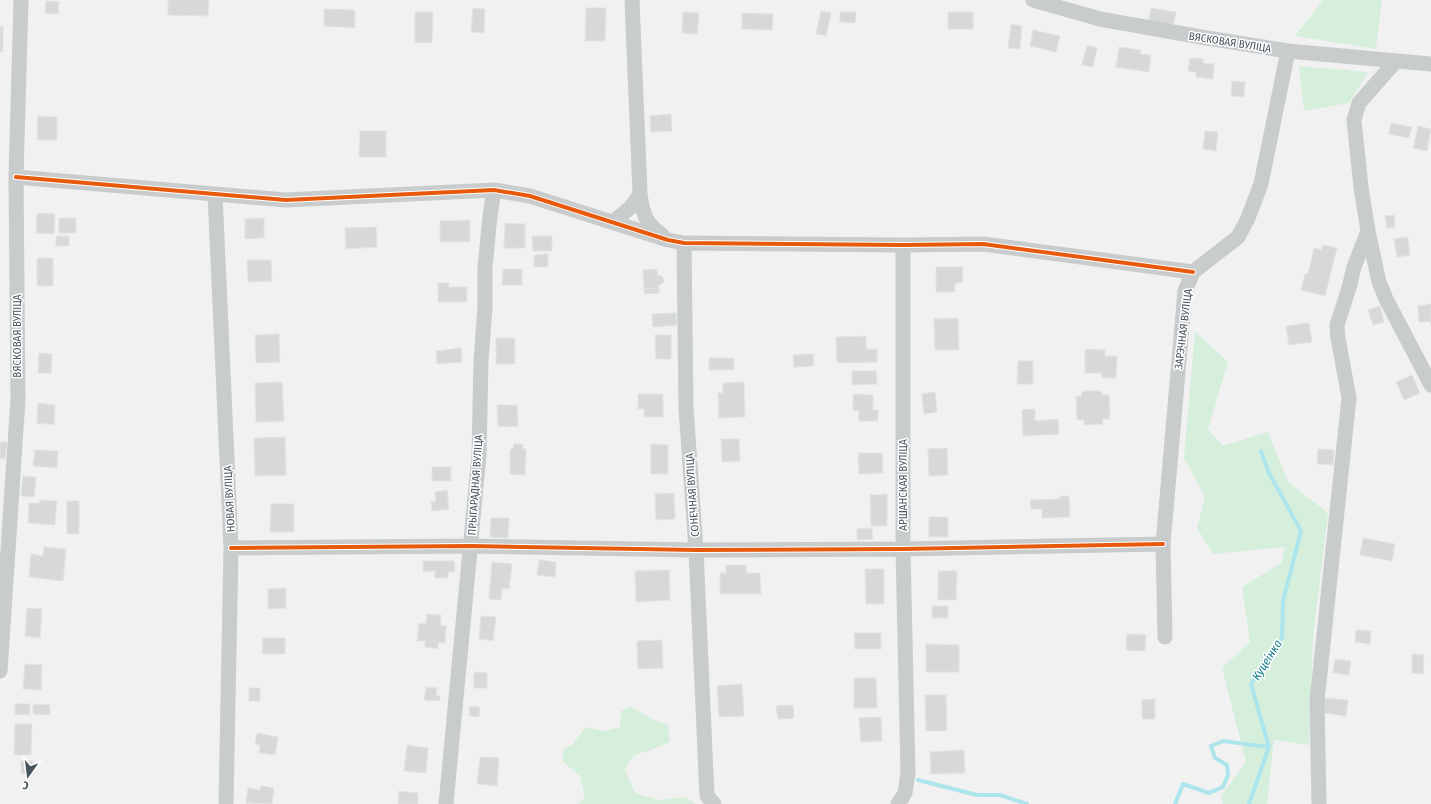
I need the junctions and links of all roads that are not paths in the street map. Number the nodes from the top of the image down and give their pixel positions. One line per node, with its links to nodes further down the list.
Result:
1 (21, 0): 7 (street, ВЯСКОВАЯ ВУЛІЦА)
2 (632, 0): 10 (street)
3 (1033, 0): 4 (street, ВЯСКОВАЯ ВУЛІЦА)
4 (1288, 51): 5 (street, ВЯСКОВАЯ ВУЛІЦА); 16 (street, ЗАРЭЧНАЯ ВУЛІЦА)
5 (1396, 61): 6 (street, ВЯСКОВАЯ ВУЛІЦА); 12 (street)
6 (1431, 64)
7 (16, 177): 9 (street); 24 (street, ВЯСКОВАЯ ВУЛІЦА)
8 (494, 190): 9 (street); 11 (street); 19 (street, ПРЫГАРАДНАЯ ВУЛІЦА)
9 (215, 194): 20 (street, НОВАЯ ВУЛІЦА)
10 (640, 194): 11 (street); 13 (street)
11 (613, 222): 13 (street)
12 (1368, 231): 17 (street); 29 (street)
13 (668, 240): 14 (street)
14 (684, 243): 15 (street); 22 (street, СОНЕЧНАЯ ВУЛІЦА)
15 (903, 245): 16 (street); 21 (street, АРШАНСКАЯ ВУЛІЦА)
16 (1193, 272): 18 (street, ЗАРЭЧНАЯ ВУЛІЦА)
17 (1431, 385)
18 (1163, 544): 21 (street); 23 (street, ЗАРЭЧНАЯ ВУЛІЦА)
19 (471, 546): 20 (street); 22 (street); 27 (street, ПРЫГАРАДНАЯ ВУЛІЦА)
20 (231, 548): 26 (street, НОВАЯ ВУЛІЦА)
21 (903, 549): 22 (street); 28 (street, АРШАНСКАЯ ВУЛІЦА)
22 (696, 550): 25 (street, СОНЕЧНАЯ ВУЛІЦА)
23 (1165, 637)
24 (0, 671)
25 (711, 800)
26 (226, 804)
27 (446, 804)
28 (898, 804)
29 (1319, 804)

